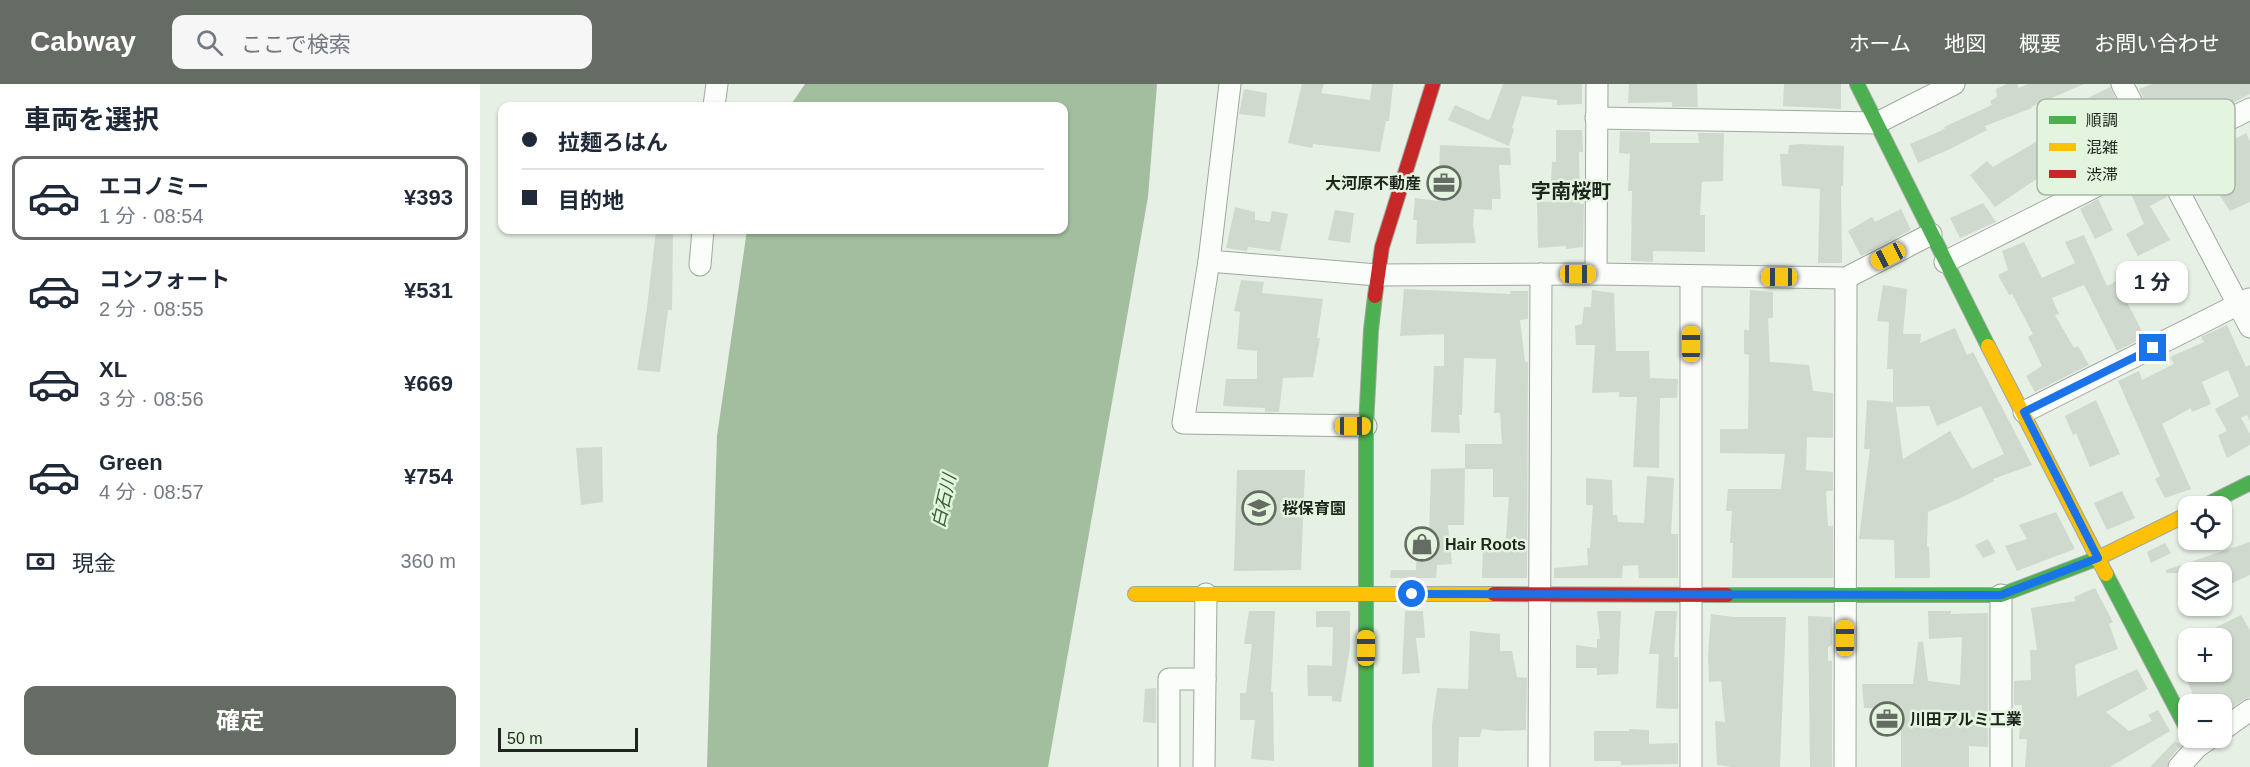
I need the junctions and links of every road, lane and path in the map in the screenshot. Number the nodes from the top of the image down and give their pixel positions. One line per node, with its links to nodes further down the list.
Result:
1 (717, 84): 9 (street)
2 (1230, 84): 18 (street)
3 (1433, 84): 23 (street)
4 (1596, 84): 12 (street)
5 (1857, 84): 13 (street)
6 (1954, 84): 13 (street)
7 (2122, 84): 8 (street)
8 (2130, 99)
9 (715, 102)
10 (2250, 109): 11 (street)
11 (2235, 116)
12 (1596, 118): 13 (street); 22 (street)
13 (1877, 123): 17 (street)
14 (2078, 195): 19 (street)
15 (2183, 195): 26 (street)
16 (703, 234): 20 (street)
17 (1931, 234): 19 (street); 25 (street)
18 (1209, 261): 23 (street); 29 (street)
19 (1945, 262): 28 (street)
20 (700, 265)
21 (1541, 274): 22 (street); 23 (street); 36 (street)
22 (1596, 274): 24 (street)
23 (1377, 275): 29 (street)
24 (1691, 276): 25 (street); 37 (street)
25 (1846, 278): 39 (street)
26 (2244, 302): 27 (street); 28 (street)
27 (2250, 327)
28 (2024, 412): 33 (street)
29 (1366, 426): 38 (street)
30 (2250, 483): 31 (street)
31 (2224, 496)
32 (2178, 519): 33 (street)
33 (2098, 558): 40 (street); 42 (street)
34 (1135, 594): 35 (street)
35 (1206, 594): 38 (street); 41 (street)
36 (1539, 594): 37 (street); 38 (street); 50 (street)
37 (1691, 594): 39 (street); 51 (street)
38 (1366, 595): 49 (street)
39 (1845, 595): 40 (street); 52 (street)
40 (2001, 595): 53 (street)
41 (1205, 680): 47 (street); 48 (street)
42 (2178, 704)
43 (2250, 710): 44 (street)
44 (2232, 723)
45 (2191, 748): 54 (street)
46 (2200, 748): 55 (street)
47 (1169, 767)
48 (1204, 767)
49 (1366, 767)
50 (1539, 767)
51 (1691, 767)
52 (1845, 767)
53 (2001, 767)
54 (2179, 767)
55 (2206, 767)

